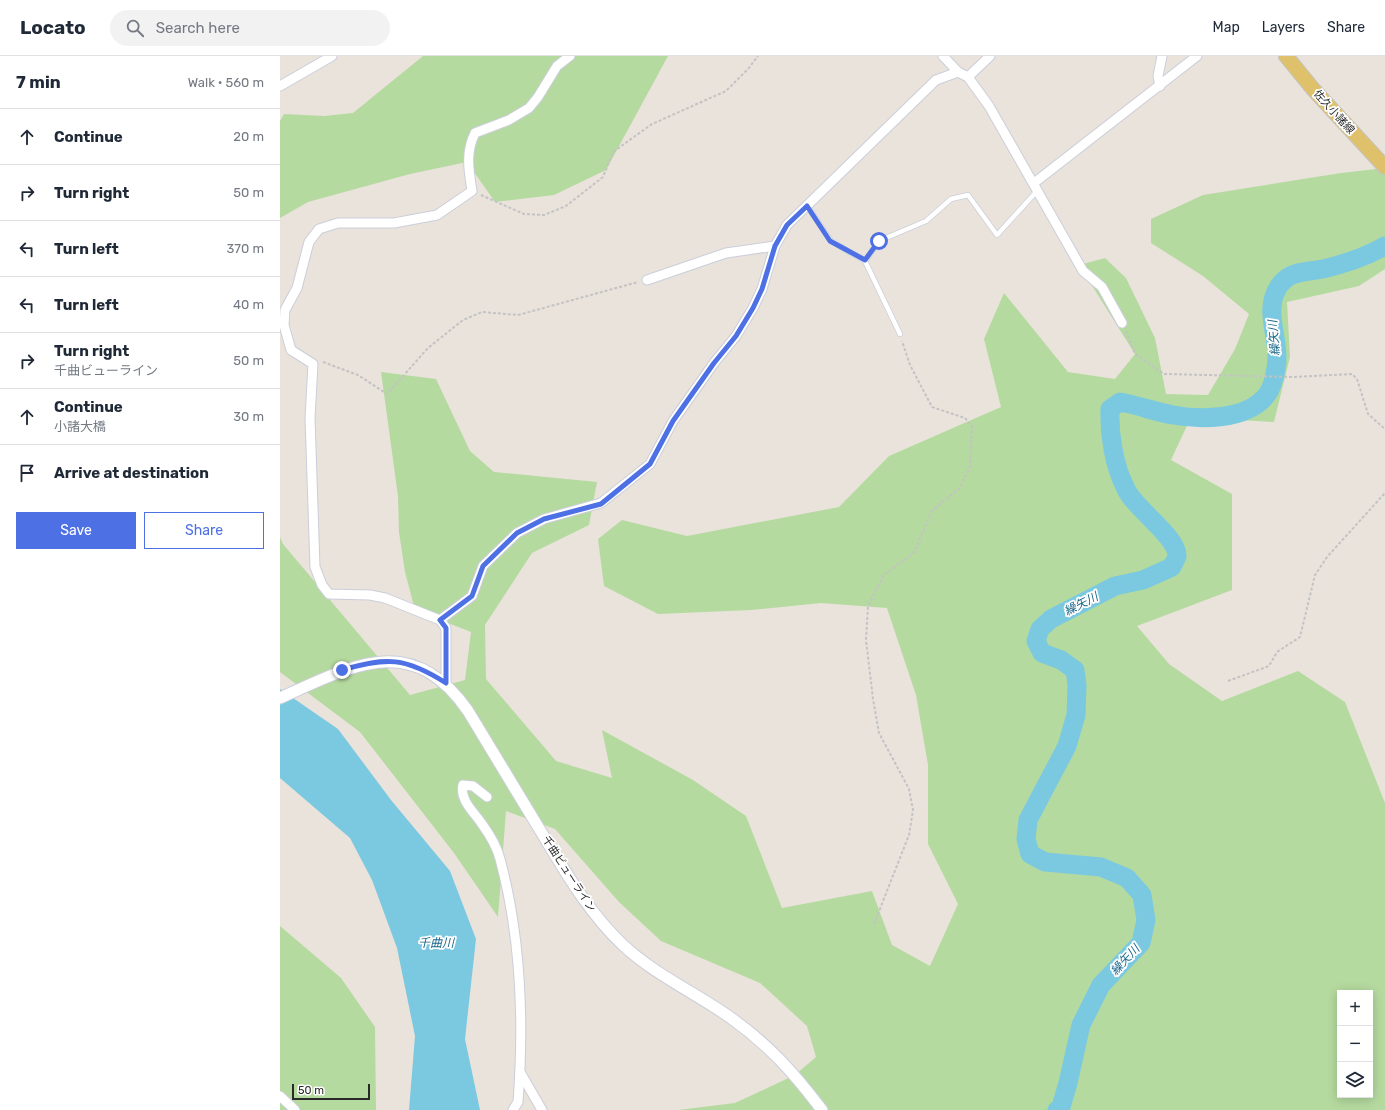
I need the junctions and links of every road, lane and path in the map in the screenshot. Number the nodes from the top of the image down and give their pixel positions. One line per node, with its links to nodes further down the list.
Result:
1 (332, 56): 11 (street)
2 (570, 56): 15 (street)
3 (758, 56): 15 (path)
4 (943, 56): 9 (street)
5 (990, 56): 10 (street)
6 (1162, 56): 12 (street)
7 (1196, 56): 12 (street)
8 (1286, 56): 13 (main road, 佐久小諸線)
9 (958, 72): 10 (street); 16 (street)
10 (968, 77): 14 (street)
11 (280, 86)
12 (1160, 86): 14 (street)
13 (1383, 165)
14 (1035, 187): 18 (lane); 20 (street)
15 (472, 191): 25 (street)
16 (807, 206): 17 (street); 18 (lane)
17 (775, 246): 19 (street); 25 (street)
18 (865, 260): 21 (lane)
19 (647, 280): 22 (path)
20 (1122, 323): 23 (path)
21 (900, 334): 30 (path)
22 (321, 361)
23 (1385, 429)
24 (1385, 493): 26 (path)
25 (440, 620): 27 (street)
26 (1228, 681)
27 (446, 683): 28 (street, 千曲ビューライン); 36 (street, 千曲ビューライン)
28 (280, 698)
29 (487, 797): 31 (street)
30 (874, 924)
31 (520, 1072): 34 (street); 35 (street)
32 (280, 1096): 33 (street)
33 (295, 1110)
34 (513, 1110)
35 (542, 1110)
36 (822, 1110)

